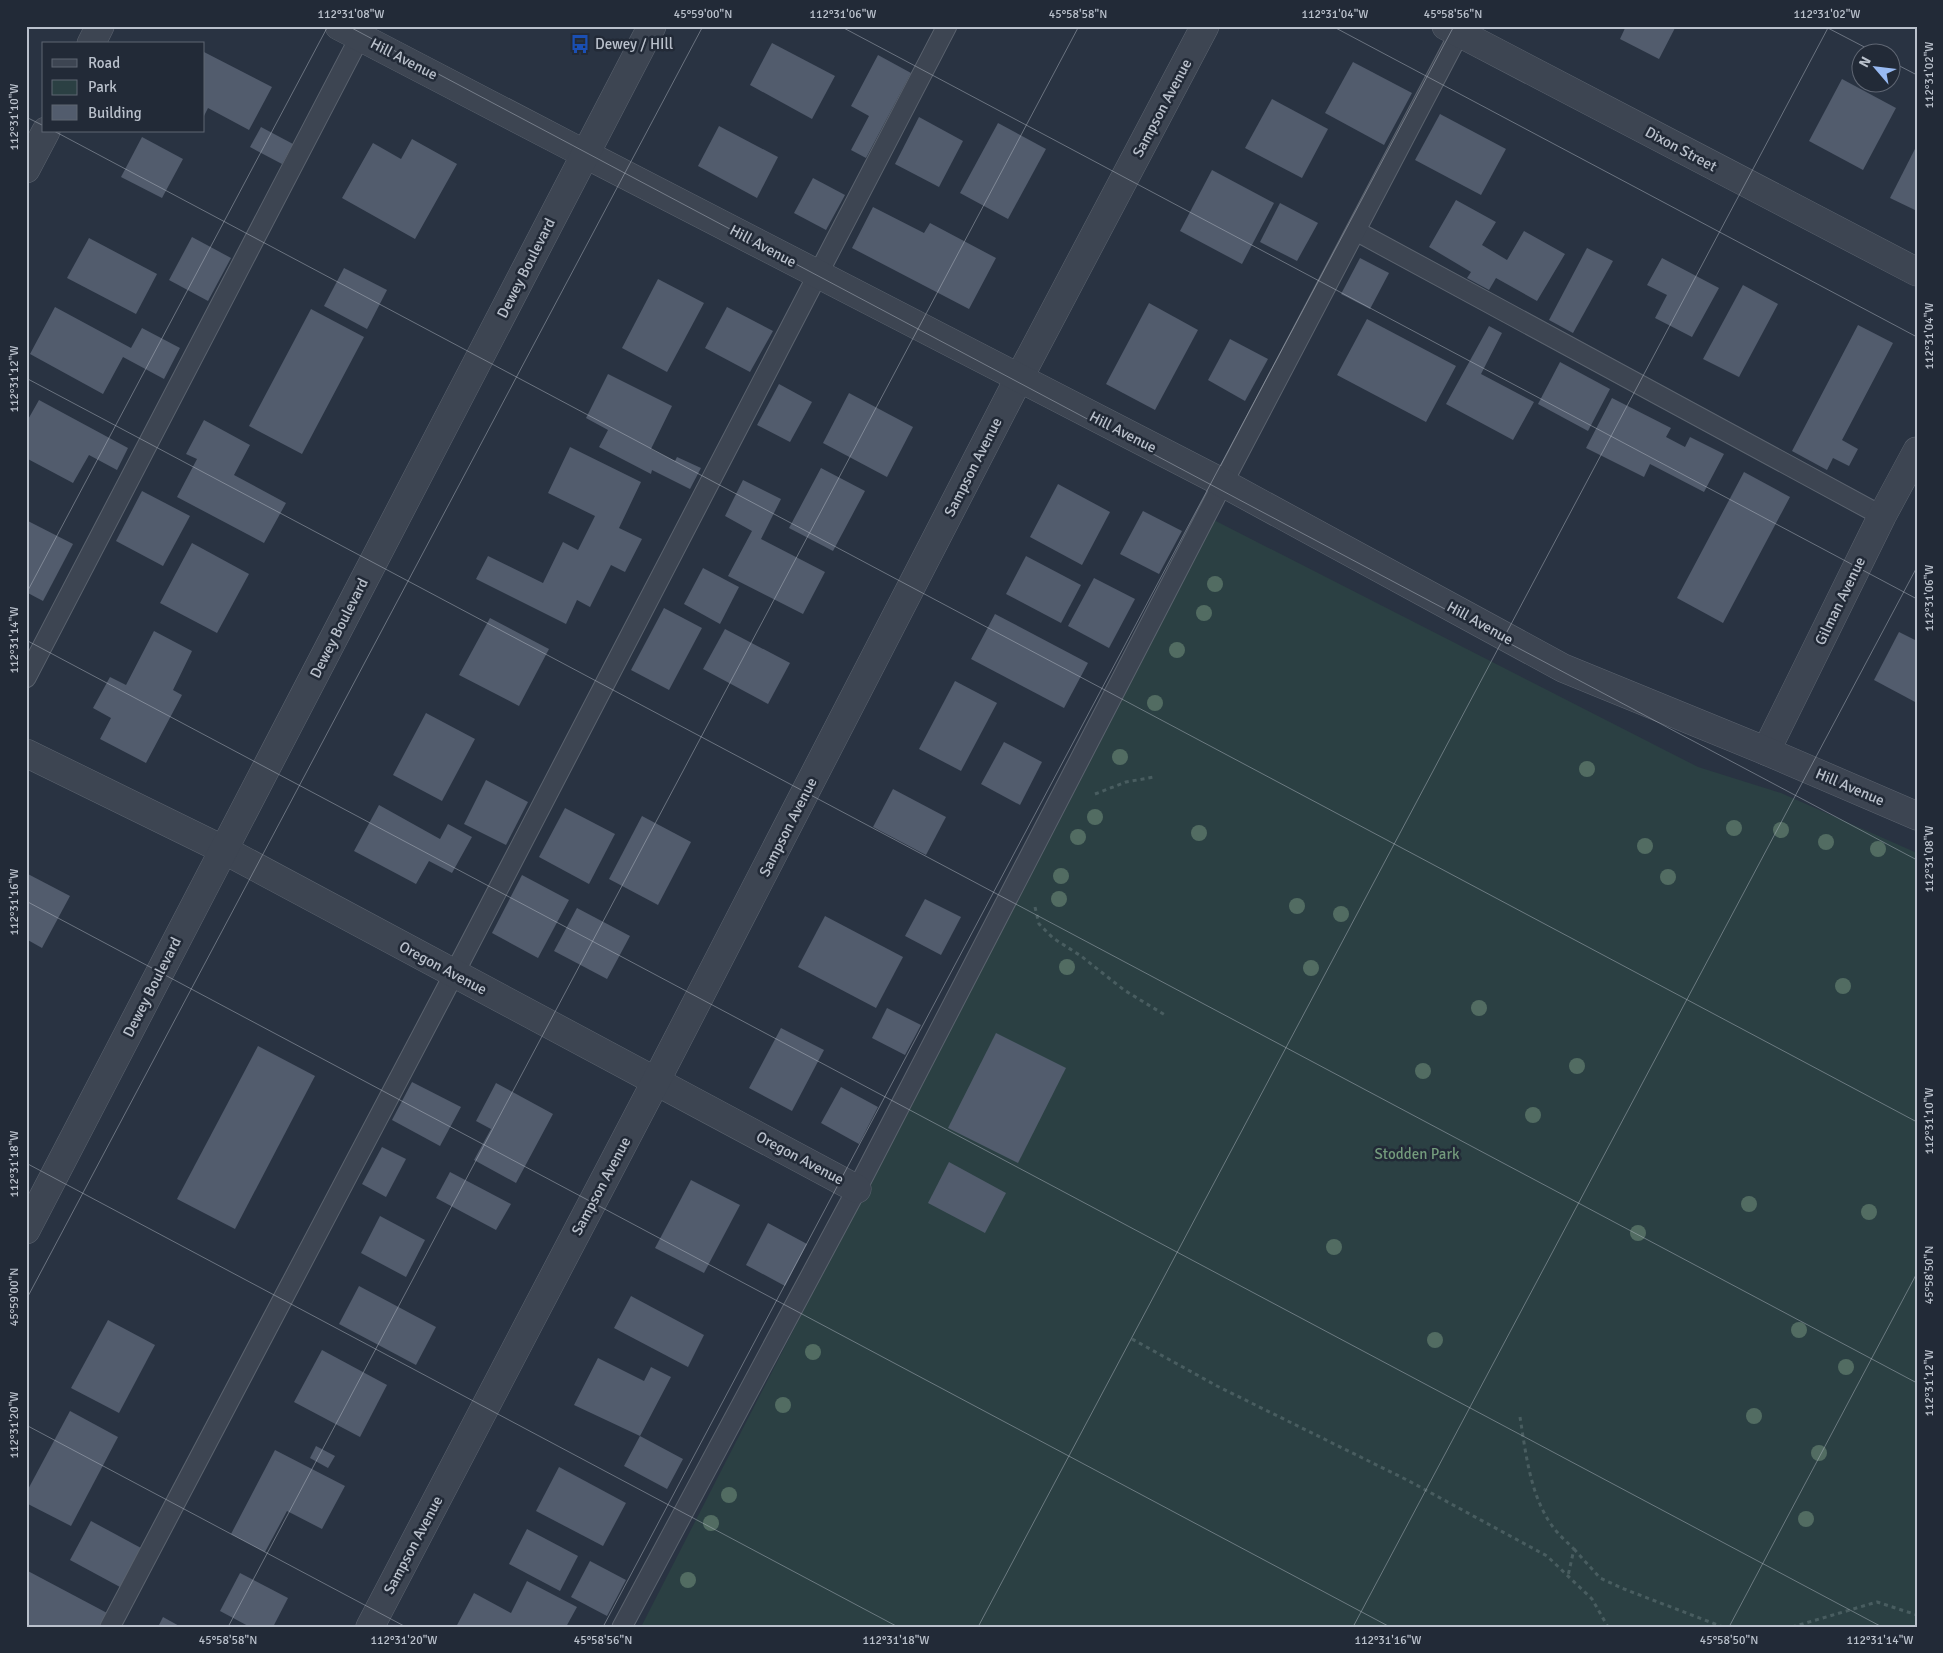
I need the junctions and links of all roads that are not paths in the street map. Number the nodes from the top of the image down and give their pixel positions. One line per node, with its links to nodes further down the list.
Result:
1 (100, 26): 7 (street)
2 (652, 26): 9 (street, Dewey Boulevard)
3 (947, 26): 13 (lane)
4 (1205, 26): 14 (street, Sampson Avenue)
5 (1456, 29): 11 (lane); 12 (street, Dixon Street)
6 (355, 30): 9 (street, Hill Avenue); 18 (lane)
7 (92, 42)
8 (45, 132): 10 (street)
9 (585, 154): 13 (street, Hill Avenue); 22 (street, Dewey Boulevard)
10 (26, 169)
11 (1356, 231): 16 (lane); 17 (lane)
12 (1917, 272)
13 (817, 274): 14 (street, Hill Avenue); 23 (lane)
14 (1019, 378): 16 (street, Hill Avenue); 24 (street, Sampson Avenue)
15 (1917, 451): 17 (street, Gilman Avenue)
16 (1223, 483): 19 (street, Hill Avenue); 25 (lane)
17 (1882, 516): 19 (street, Gilman Avenue)
18 (26, 678)
19 (1766, 751): 21 (street, Hill Avenue)
20 (26, 753): 22 (street, Oregon Avenue)
21 (1917, 816)
22 (224, 850): 23 (street, Oregon Avenue); 26 (street, Dewey Boulevard)
23 (454, 974): 24 (street, Oregon Avenue); 27 (lane)
24 (656, 1082): 25 (street, Oregon Avenue); 28 (street, Sampson Avenue)
25 (857, 1188): 29 (lane)
26 (26, 1230)
27 (110, 1627)
28 (370, 1627)
29 (622, 1627)

